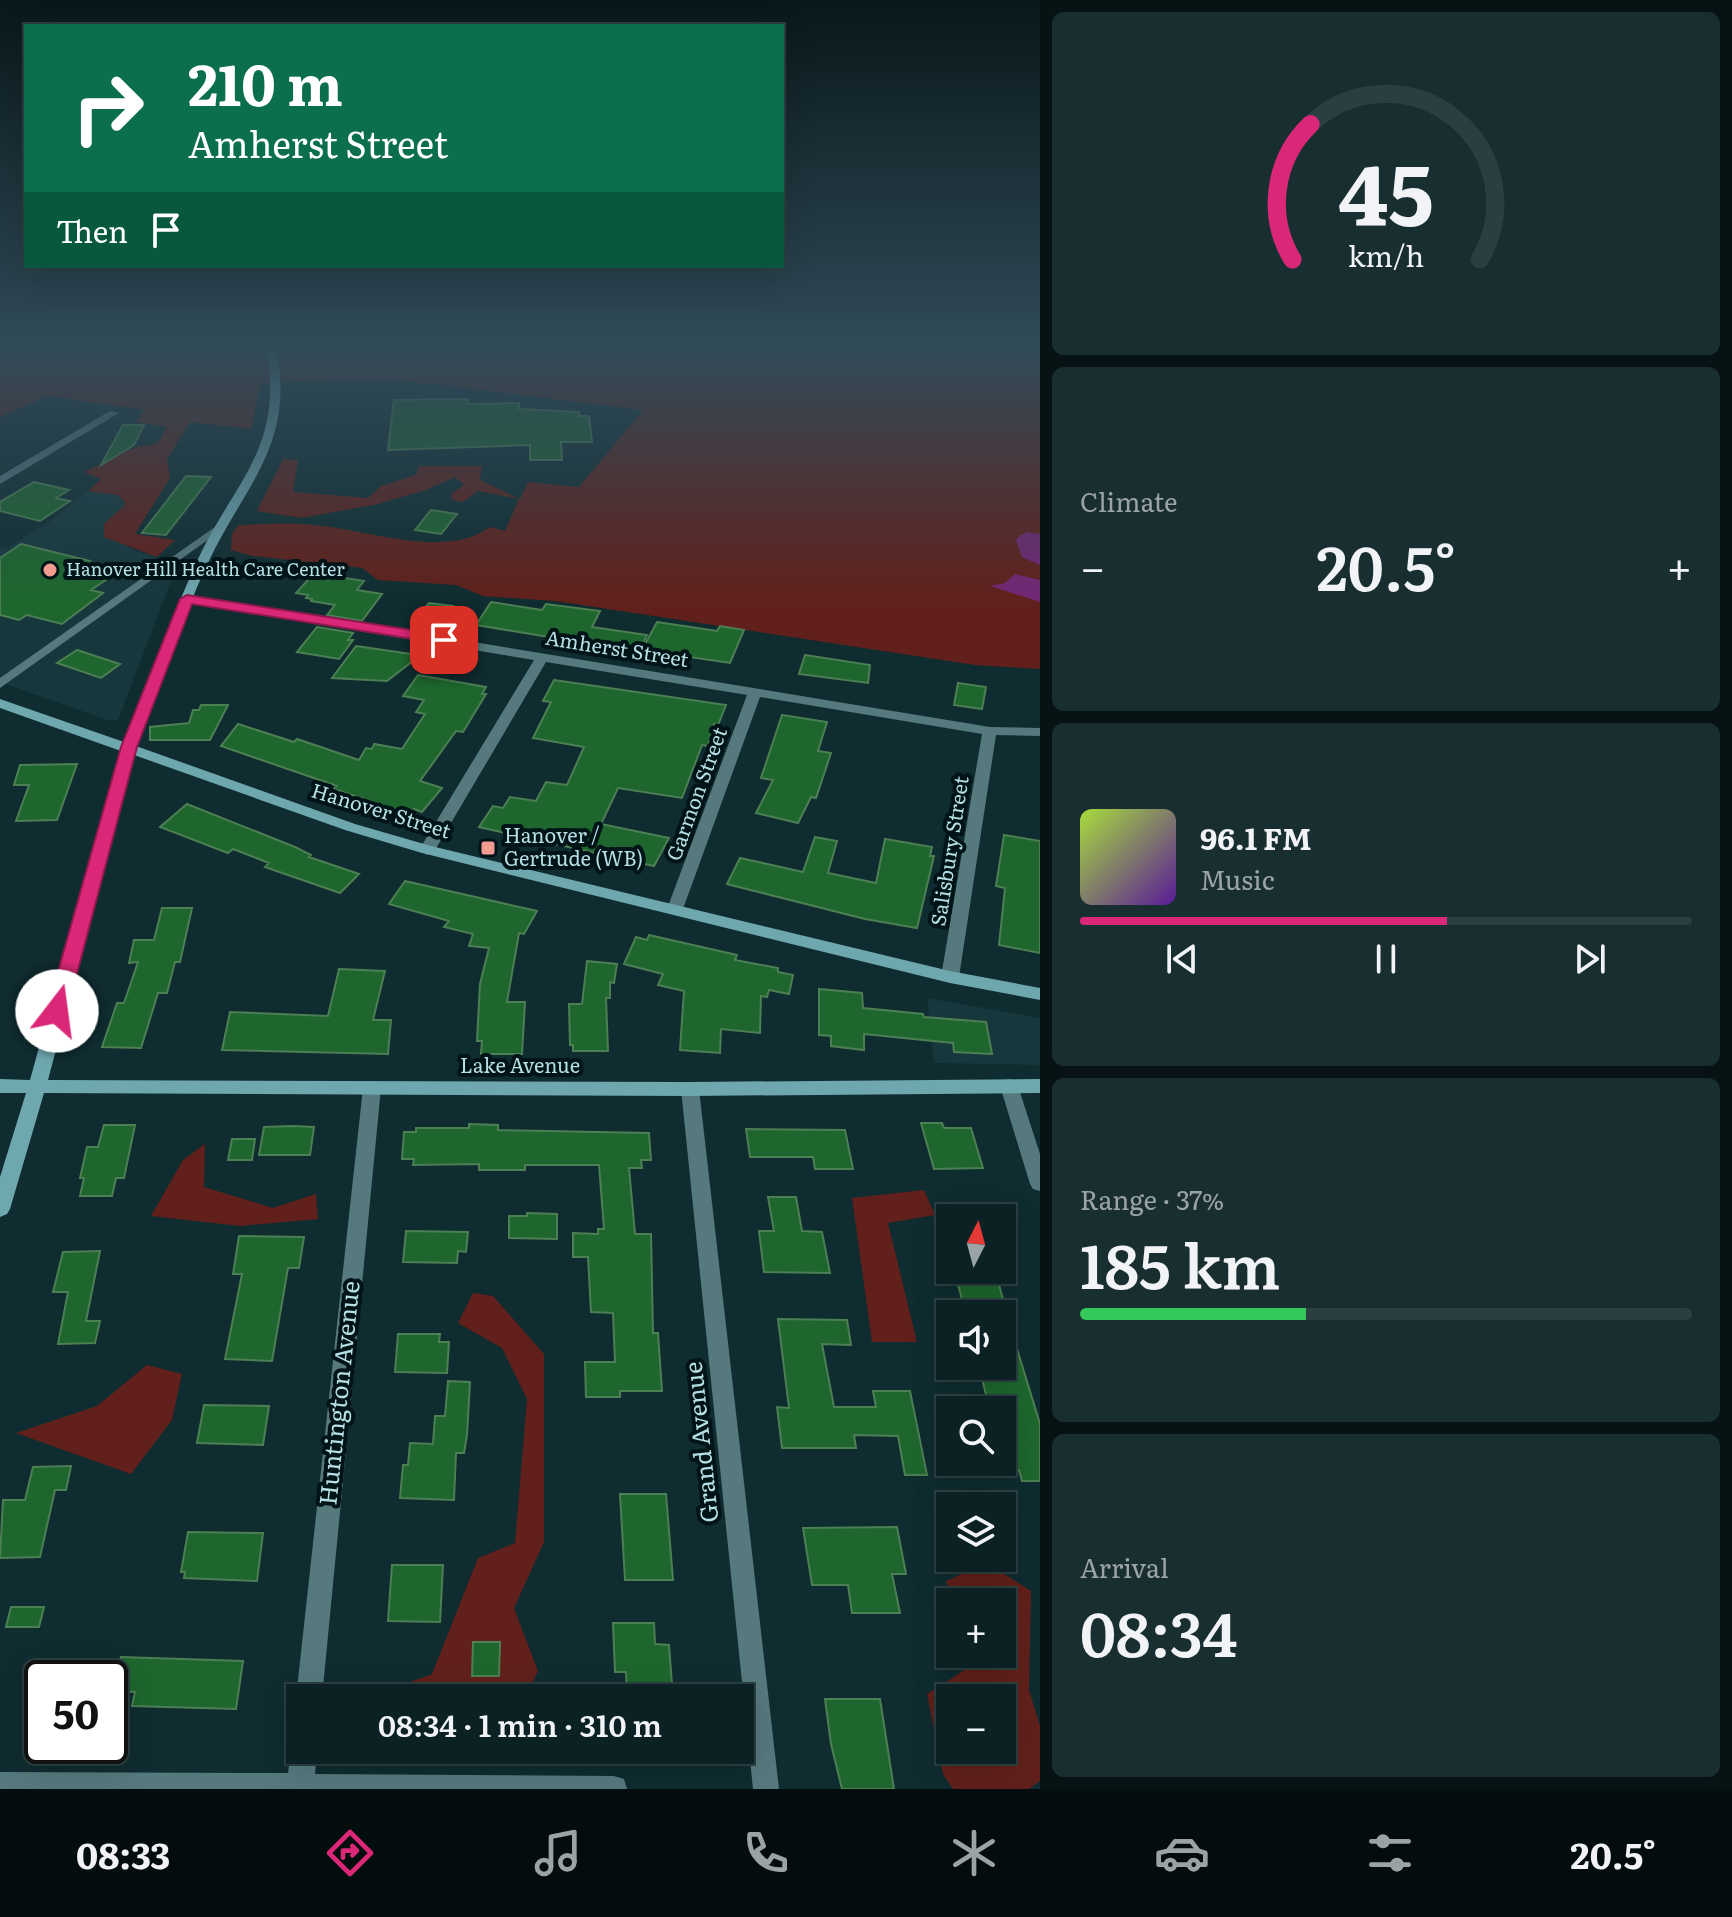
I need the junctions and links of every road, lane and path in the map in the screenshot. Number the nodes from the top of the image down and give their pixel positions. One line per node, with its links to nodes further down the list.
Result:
1 (76, 435): 3 (street)
2 (270, 435): 4 (main road)
3 (0, 481)
4 (222, 525): 5 (main road); 7 (street)
5 (187, 599): 6 (street, Amherst Street); 12 (main road)
6 (542, 657): 8 (street, Amherst Street); 13 (street)
7 (0, 684)
8 (755, 692): 10 (street, Amherst Street); 14 (street, Garmon Street)
9 (0, 703): 12 (main road, Hanover Street)
10 (990, 731): 11 (street, Amherst Street); 15 (street, Salisbury Street)
11 (1040, 732)
12 (129, 747): 13 (main road, Hanover Street); 18 (main road)
13 (427, 850): 14 (main road, Hanover Street)
14 (675, 909): 15 (main road, Hanover Street)
15 (950, 977): 16 (main road, Hanover Street)
16 (1040, 994)
17 (0, 1086): 18 (main road, Lake Avenue)
18 (37, 1086): 21 (main road, Lake Avenue); 24 (main road)
19 (1009, 1086): 20 (main road, Lake Avenue); 22 (main road, Lake Avenue); 23 (street)
20 (1040, 1086)
21 (372, 1088): 22 (main road, Lake Avenue); 25 (street, Huntington Avenue)
22 (690, 1089): 30 (street, Grand Avenue)
23 (1040, 1184)
24 (0, 1209)
25 (310, 1684)
26 (303, 1764): 28 (street)
27 (0, 1785): 28 (street)
28 (300, 1788): 29 (street)
29 (614, 1789)
30 (766, 1789)

